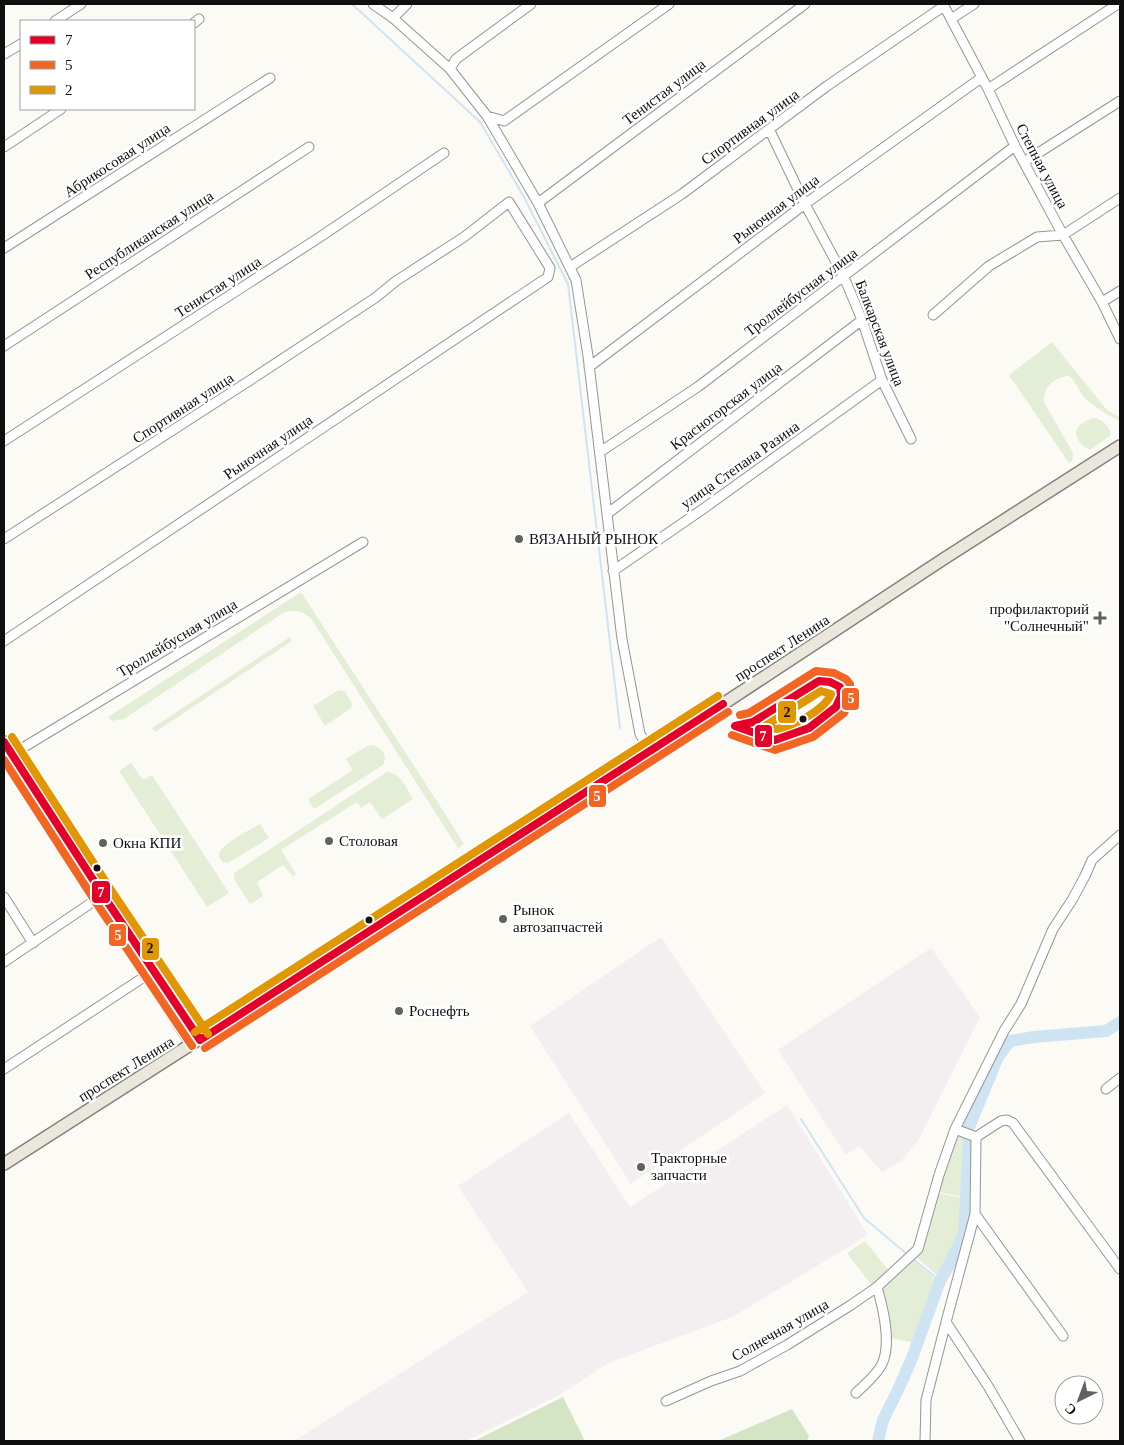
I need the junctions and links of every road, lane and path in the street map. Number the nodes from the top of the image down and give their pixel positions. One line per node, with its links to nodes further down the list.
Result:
1 (81, 4): 12 (street)
2 (374, 4): 10 (street)
3 (407, 4): 10 (street)
4 (531, 4): 15 (street)
5 (669, 4): 21 (street)
6 (805, 4): 29 (street, Тенистая улица)
7 (974, 4): 11 (street)
8 (1118, 4): 18 (street)
9 (944, 5): 11 (street, Степная улица); 22 (street, Спортивная улица)
10 (393, 18): 15 (street)
11 (951, 19): 17 (street, Степная улица)
12 (57, 20)
13 (20, 45): 14 (street)
14 (4, 54)
15 (450, 68): 21 (street)
16 (270, 78): 32 (street, Абрикосовая улица)
17 (981, 78): 18 (street, Степная улица); 30 (street, Рыночная улица)
18 (988, 89): 23 (street, Степная улица)
19 (1120, 101): 27 (street)
20 (60, 110): 24 (street)
21 (487, 116): 29 (street)
22 (769, 130): 30 (street, Балкарская улица); 33 (street, Спортивная улица)
23 (1015, 146): 27 (street, Степная улица); 35 (street, Троллейбусная улица)
24 (4, 147)
25 (309, 147): 41 (street, Республиканская улица)
26 (444, 153): 45 (street, Тенистая улица)
27 (1024, 162): 31 (street, Степная улица)
28 (1120, 198): 31 (street)
29 (538, 203): 33 (street)
30 (805, 204): 35 (street, Балкарская улица); 42 (street, Рыночная улица)
31 (1063, 235): 37 (street, Степная улица); 38 (street)
32 (4, 248)
33 (570, 267): 42 (street)
34 (548, 277): 49 (street, Спортивная улица); 52 (street, Рыночная улица)
35 (844, 277): 39 (street, Балкарская улица); 47 (street, Троллейбусная улица)
36 (1120, 291): 37 (street)
37 (1102, 302): 40 (street, Степная улица)
38 (933, 315)
39 (862, 320): 43 (street, Балкарская улица); 48 (street, Красногорская улица)
40 (1120, 339)
41 (4, 346)
42 (589, 367): 47 (street)
43 (882, 380): 44 (street, Балкарская улица); 51 (street, улица Степана Разина)
44 (911, 439)
45 (4, 441)
46 (1120, 446): 54 (main road, проспект Ленина)
47 (600, 452): 48 (street)
48 (607, 514): 51 (street)
49 (4, 539)
50 (363, 542): 55 (street, Троллейбусная улица)
51 (613, 571): 54 (street)
52 (4, 641)
53 (4, 742): 55 (main road)
54 (650, 750): 64 (main road, проспект Ленина)
55 (7, 756): 58 (main road); 63 (main road)
56 (1120, 836): 68 (street)
57 (4, 897): 59 (street)
58 (98, 899): 61 (street); 63 (main road)
59 (12, 910): 60 (street); 61 (street)
60 (4, 915)
61 (33, 943): 62 (street)
62 (4, 962)
63 (150, 973): 64 (main road); 64 (main road); 65 (street)
64 (196, 1042): 70 (main road, проспект Ленина)
65 (4, 1069)
66 (1120, 1078): 67 (street)
67 (1106, 1089)
68 (958, 1131): 69 (street); 73 (street, Солнечная улица)
69 (976, 1137): 71 (street); 72 (street)
70 (4, 1164)
71 (975, 1214): 74 (street); 75 (street)
72 (1120, 1269)
73 (877, 1287): 76 (street); 77 (street, Солнечная улица)
74 (946, 1322): 78 (street); 79 (street)
75 (1063, 1336)
76 (856, 1393)
77 (666, 1401)
78 (926, 1441)
79 (1020, 1441)

